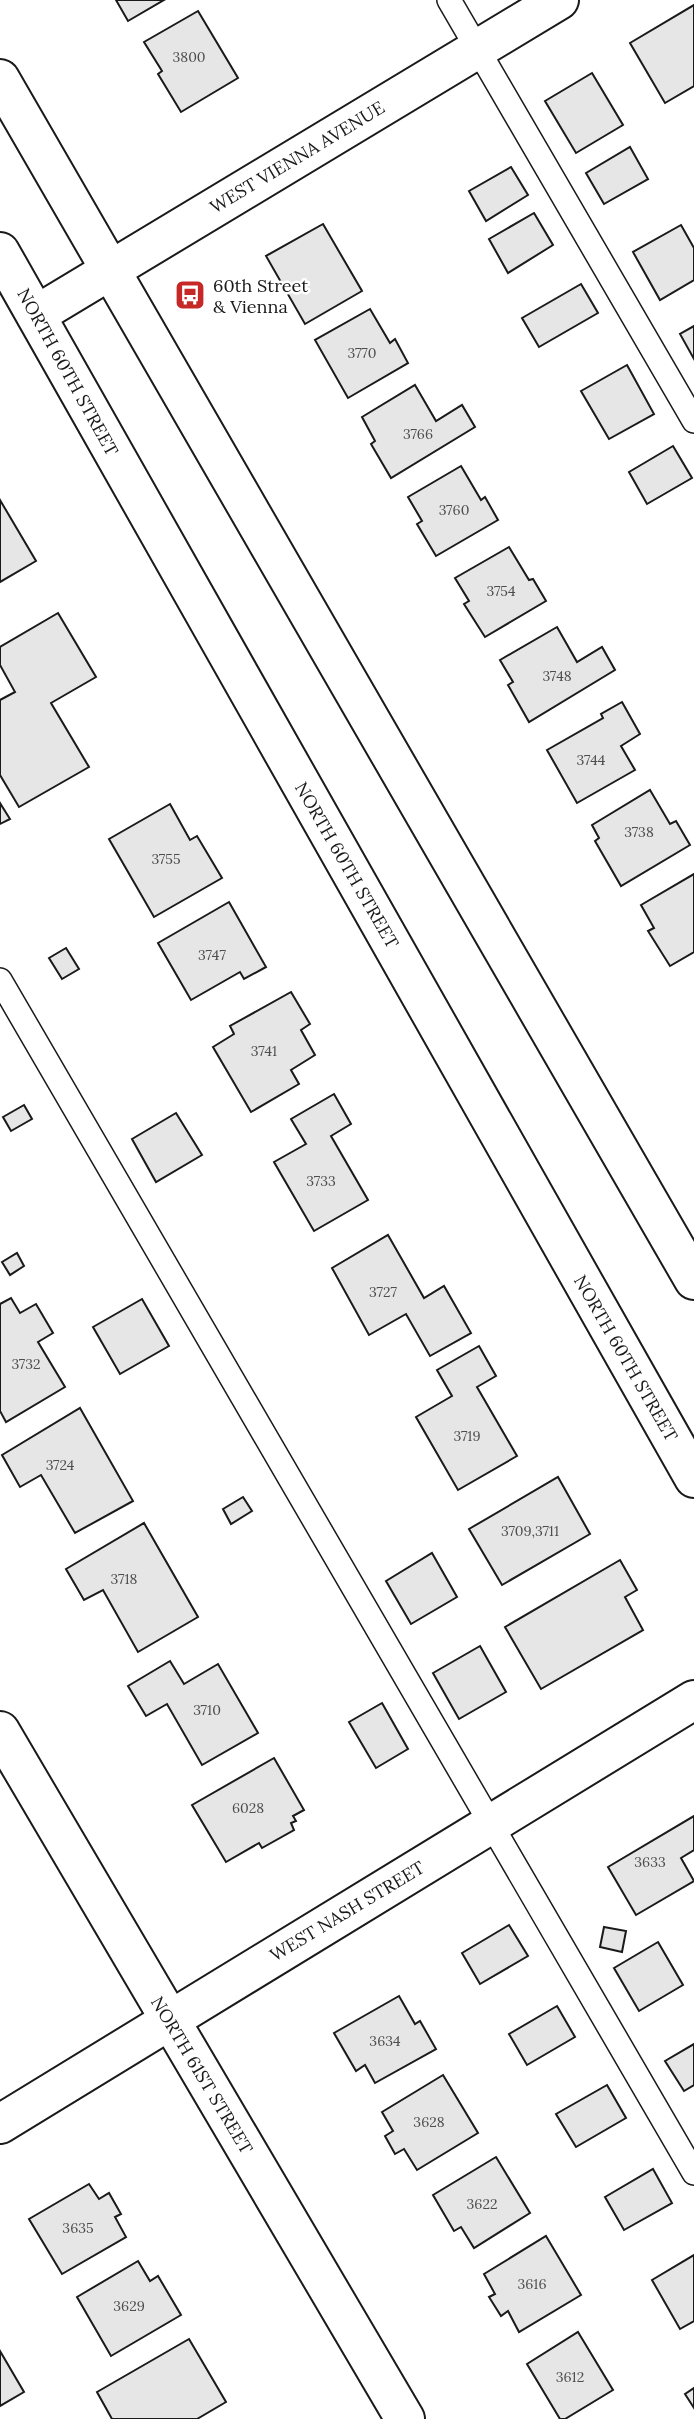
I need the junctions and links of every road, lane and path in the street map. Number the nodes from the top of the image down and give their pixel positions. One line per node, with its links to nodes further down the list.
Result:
1 (449, 0): 3 (lane)
2 (559, 0): 3 (main road, WEST VIENNA AVENUE)
3 (478, 49): 6 (main road, WEST VIENNA AVENUE); 8 (lane)
4 (0, 79): 6 (main road)
5 (0, 252): 7 (main road, NORTH 60TH STREET)
6 (109, 269): 7 (main road, WEST VIENNA AVENUE); 10 (main road)
7 (36, 315): 11 (main road, NORTH 60TH STREET)
8 (694, 421)
9 (0, 980): 14 (lane)
10 (694, 1280)
11 (694, 1478)
12 (694, 1700): 14 (main road, WEST NASH STREET)
13 (0, 1731): 15 (main road, NORTH 61ST STREET)
14 (491, 1824): 15 (main road, WEST NASH STREET); 17 (lane)
15 (169, 2020): 16 (main road, WEST NASH STREET); 18 (main road, NORTH 61ST STREET)
16 (0, 2124)
17 (694, 2173)
18 (405, 2419)

